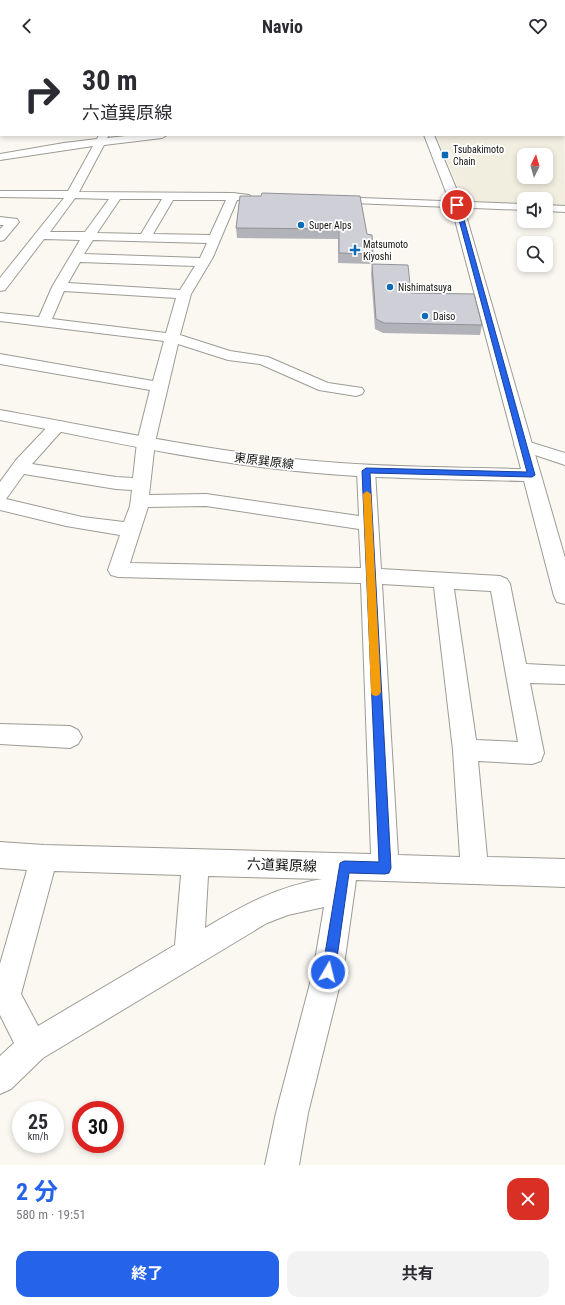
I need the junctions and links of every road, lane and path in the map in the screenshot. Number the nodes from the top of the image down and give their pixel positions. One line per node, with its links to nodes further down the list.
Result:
1 (78, 136): 7 (street)
2 (147, 136): 4 (street)
3 (429, 136): 17 (street)
4 (101, 139): 7 (street); 11 (street)
5 (45, 142): 8 (street)
6 (12, 144): 9 (street)
7 (64, 146): 8 (street)
8 (32, 151): 9 (street)
9 (0, 156)
10 (0, 194): 11 (street)
11 (72, 195): 12 (street); 22 (street)
12 (117, 195): 13 (street); 24 (street)
13 (170, 196): 14 (street); 25 (street)
14 (233, 196): 15 (street); 26 (street)
15 (255, 197)
16 (322, 200): 17 (street)
17 (457, 205): 18 (street); 43 (street)
18 (517, 207)
19 (553, 208): 20 (street)
20 (565, 209)
21 (0, 221): 23 (street)
22 (41, 235): 24 (street); 28 (street)
23 (0, 237)
24 (88, 237): 25 (street); 29 (street)
25 (145, 237): 26 (street)
26 (215, 239): 30 (street)
27 (14, 250): 28 (street)
28 (28, 252): 31 (street)
29 (76, 258): 30 (street); 32 (street)
30 (204, 262): 33 (street)
31 (0, 287)
32 (59, 287): 33 (street); 35 (street)
33 (184, 294): 36 (street)
34 (0, 317): 35 (street)
35 (44, 322): 36 (street)
36 (173, 338): 38 (street); 39 (street)
37 (0, 359): 38 (street)
38 (159, 386): 42 (street)
39 (356, 391)
40 (0, 415): 41 (street, 東原巽原線)
41 (58, 426): 42 (street, 東原巽原線); 45 (street)
42 (146, 442): 46 (street, 東原巽原線); 48 (street)
43 (523, 445): 44 (street); 47 (street)
44 (565, 459)
45 (19, 468): 48 (street); 49 (street)
46 (366, 471): 47 (street, 東原巽原線); 51 (street)
47 (532, 475): 55 (street)
48 (140, 492): 51 (street); 52 (street)
49 (0, 495)
50 (0, 504): 52 (street)
51 (368, 524): 53 (street)
52 (131, 529): 53 (street)
53 (370, 576): 54 (street); 64 (street)
54 (443, 581): 56 (street); 60 (street)
55 (565, 596)
56 (517, 673): 57 (street); 60 (street)
57 (565, 675)
58 (0, 734): 59 (street)
59 (70, 737)
60 (465, 750): 65 (street)
61 (0, 855): 62 (street, 六道巽原線)
62 (44, 858): 63 (street, 六道巽原線); 69 (street)
63 (195, 863): 67 (street, 六道巽原線); 68 (street)
64 (385, 868): 65 (street, 六道巽原線); 67 (street, 六道巽原線)
65 (475, 871): 66 (street, 六道巽原線)
66 (565, 873)
67 (342, 879): 68 (street); 72 (street)
68 (189, 952): 70 (street)
69 (3, 995): 70 (street)
70 (32, 1047): 71 (street)
71 (0, 1078)
72 (282, 1165)

